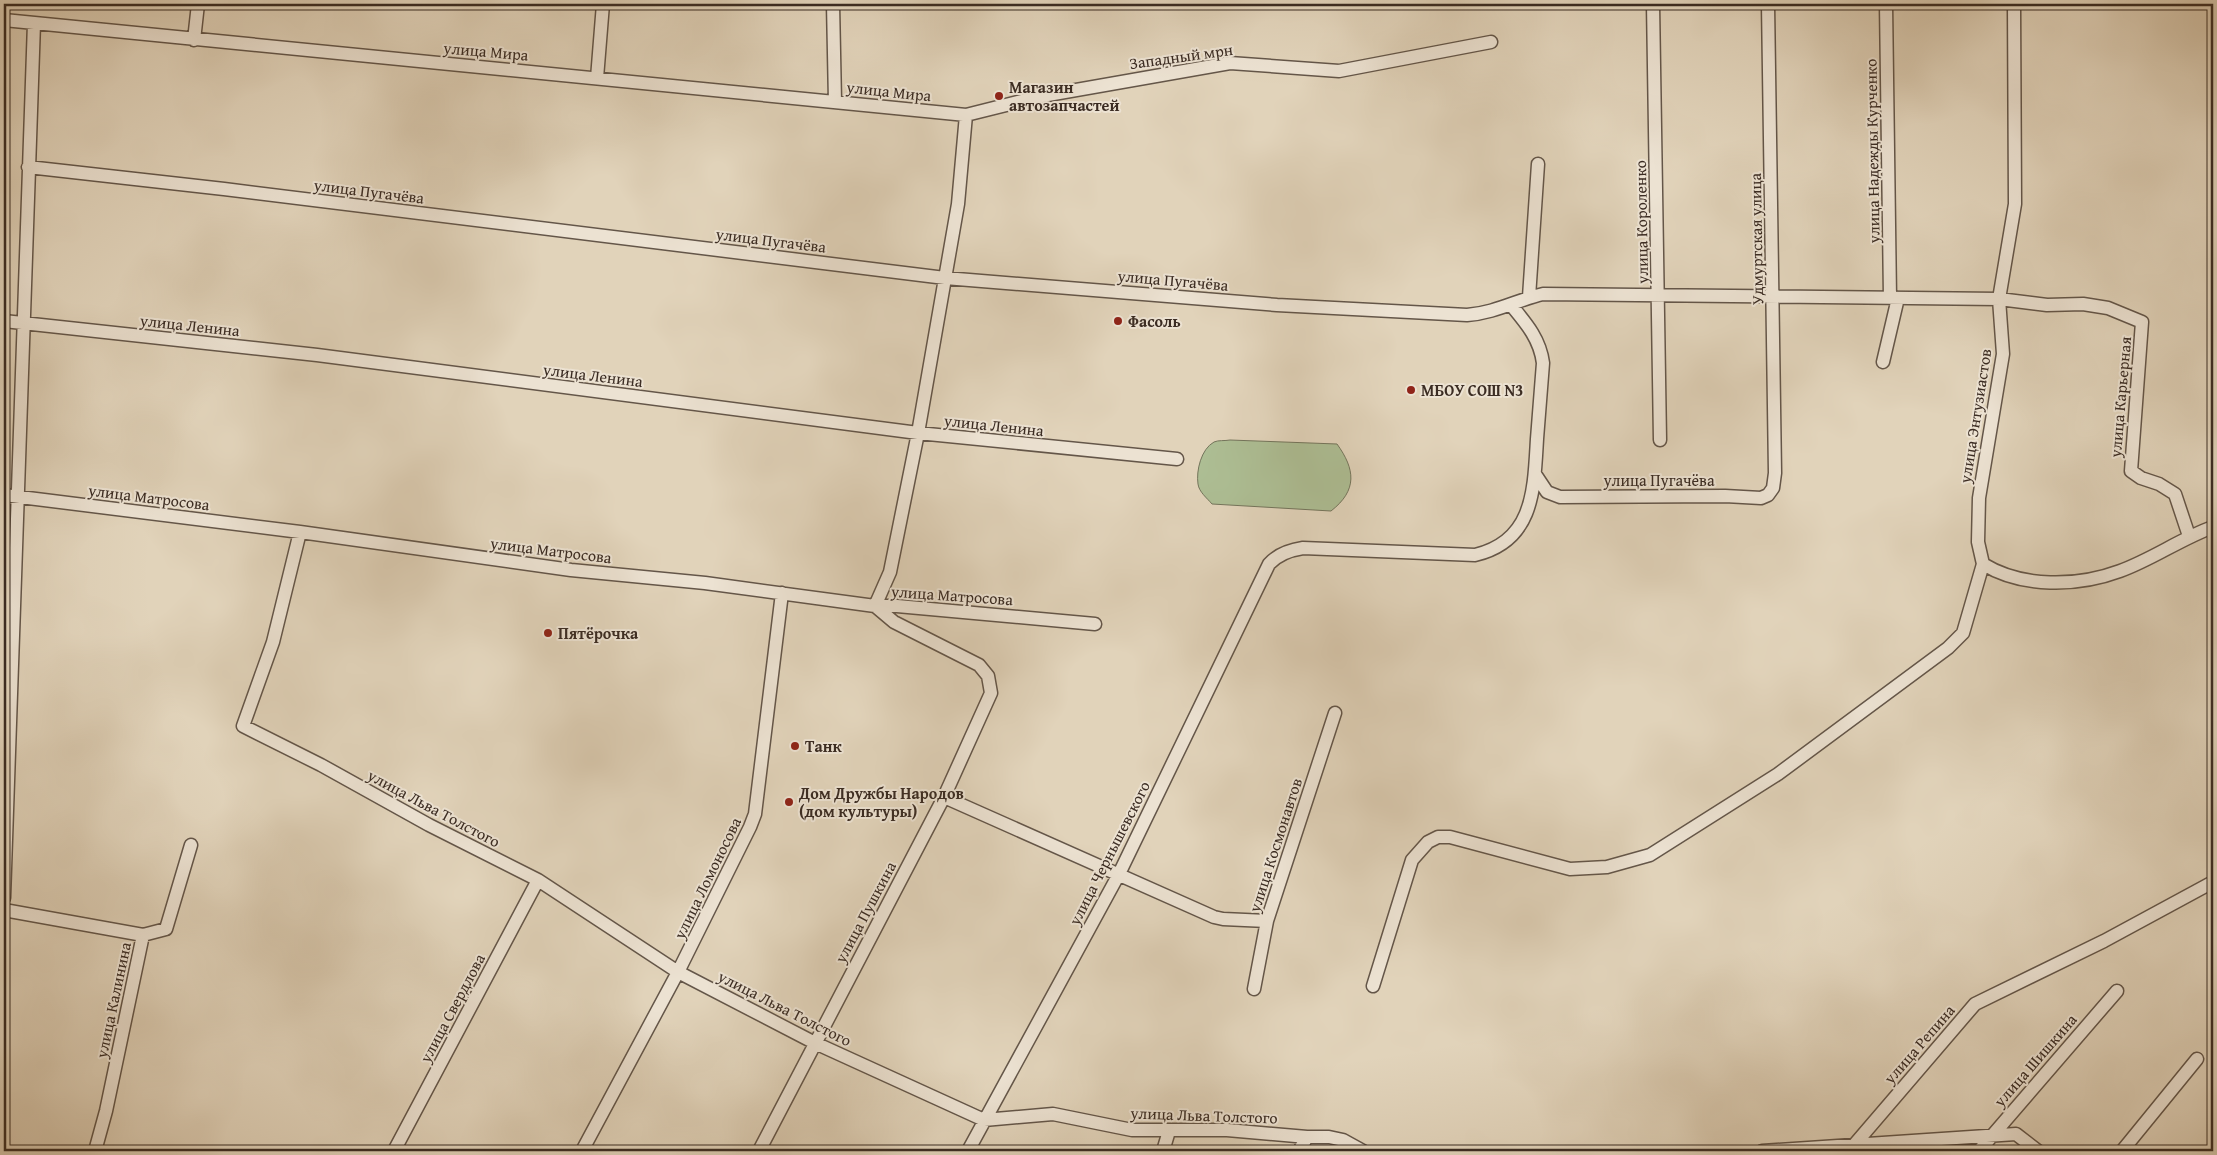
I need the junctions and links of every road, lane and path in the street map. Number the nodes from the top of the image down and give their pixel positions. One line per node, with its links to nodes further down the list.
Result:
1 (198, 4): 10 (street)
2 (603, 4): 12 (street)
3 (833, 4): 13 (street)
4 (1653, 4): 18 (street, улица Короленко)
5 (1768, 4): 19 (street, Удмуртская улица)
6 (1886, 4): 21 (street, улица Надежды Курченко)
7 (2014, 4): 22 (street, улица Энтузиастов)
8 (4, 20): 9 (street, улица Мира)
9 (34, 23): 10 (street, улица Мира); 16 (street)
10 (194, 40): 12 (street, улица Мира)
11 (1491, 42): 14 (street, Западный мрн)
12 (597, 78): 13 (street, улица Мира)
13 (835, 102): 14 (street, улица Мира)
14 (966, 115): 17 (street)
15 (1538, 164): 20 (street)
16 (28, 167): 17 (street, улица Пугачёва); 26 (street)
17 (945, 278): 23 (street, улица Пугачёва); 28 (street)
18 (1659, 295): 19 (street, улица Пугачёва); 20 (street, улица Пугачёва); 29 (street, улица Короленко)
19 (1774, 296): 21 (street, улица Пугачёва); 31 (street, Удмуртская улица)
20 (1529, 297): 23 (street, улица Пугачёва)
21 (1894, 298): 22 (street, улица Пугачёва); 27 (street, улица Надежды Курченко)
22 (1999, 299): 25 (street, улица Пугачёва); 38 (street, улица Энтузиастов)
23 (1511, 305): 32 (street)
24 (4, 321): 26 (street, улица Ленина)
25 (2142, 322): 37 (street, улица Карьерная)
26 (22, 323): 28 (street, улица Ленина); 34 (street)
27 (1883, 362)
28 (918, 433): 30 (street, улица Ленина); 40 (street)
29 (1660, 440)
30 (1178, 459)
31 (1775, 473): 32 (street, улица Пугачёва)
32 (1535, 474): 46 (street, улица Чернышевского)
33 (4, 495): 34 (street, улица Матросова)
34 (18, 497): 36 (street, улица Матросова); 43 (street)
35 (2213, 527): 37 (street)
36 (300, 532): 39 (street, улица Матросова); 47 (street, улица Льва Толстого)
37 (2189, 536): 38 (street)
38 (1983, 564): 54 (street)
39 (782, 593): 40 (street, улица Матросова); 53 (street, улица Ломоносова)
40 (875, 606): 41 (street, улица Матросова); 44 (street, улица Пушкина)
41 (1095, 624)
42 (1335, 713): 51 (street, улица Космонавтов)
43 (6, 722): 49 (street)
44 (944, 798): 46 (street); 57 (street, улица Пушкина)
45 (191, 845): 52 (street, улица Калинина)
46 (1119, 874): 51 (street); 59 (street, улица Чернышевского)
47 (538, 880): 53 (street, улица Льва Толстого); 65 (street, улица Свердлова)
48 (2213, 882): 63 (street, улица Репина)
49 (4, 898)
50 (4, 910): 52 (street)
51 (1267, 921): 55 (street, улица Космонавтов)
52 (143, 935): 64 (street, улица Калинина)
53 (678, 972): 57 (street, улица Льва Толстого); 66 (street, улица Ломоносова)
54 (1373, 986)
55 (1254, 988)
56 (2117, 991): 61 (street, улица Шишкина)
57 (815, 1043): 59 (street, улица Льва Толстого); 67 (street, улица Пушкина)
58 (2197, 1059): 75 (street)
59 (984, 1120): 60 (street, улица Льва Толстого); 68 (street, улица Чернышевского)
60 (1169, 1131): 62 (street, улица Льва Толстого); 69 (street)
61 (1991, 1136): 63 (street); 73 (street, улица Шишкина); 74 (street)
62 (1307, 1137): 70 (street); 71 (street, улица Льва Толстого)
63 (1852, 1147): 72 (street)
64 (95, 1151)
65 (394, 1151)
66 (582, 1151)
67 (759, 1151)
68 (968, 1151)
69 (1162, 1151)
70 (1300, 1151)
71 (1363, 1151)
72 (1762, 1151)
73 (1979, 1151)
74 (2038, 1151)
75 (2122, 1151)

